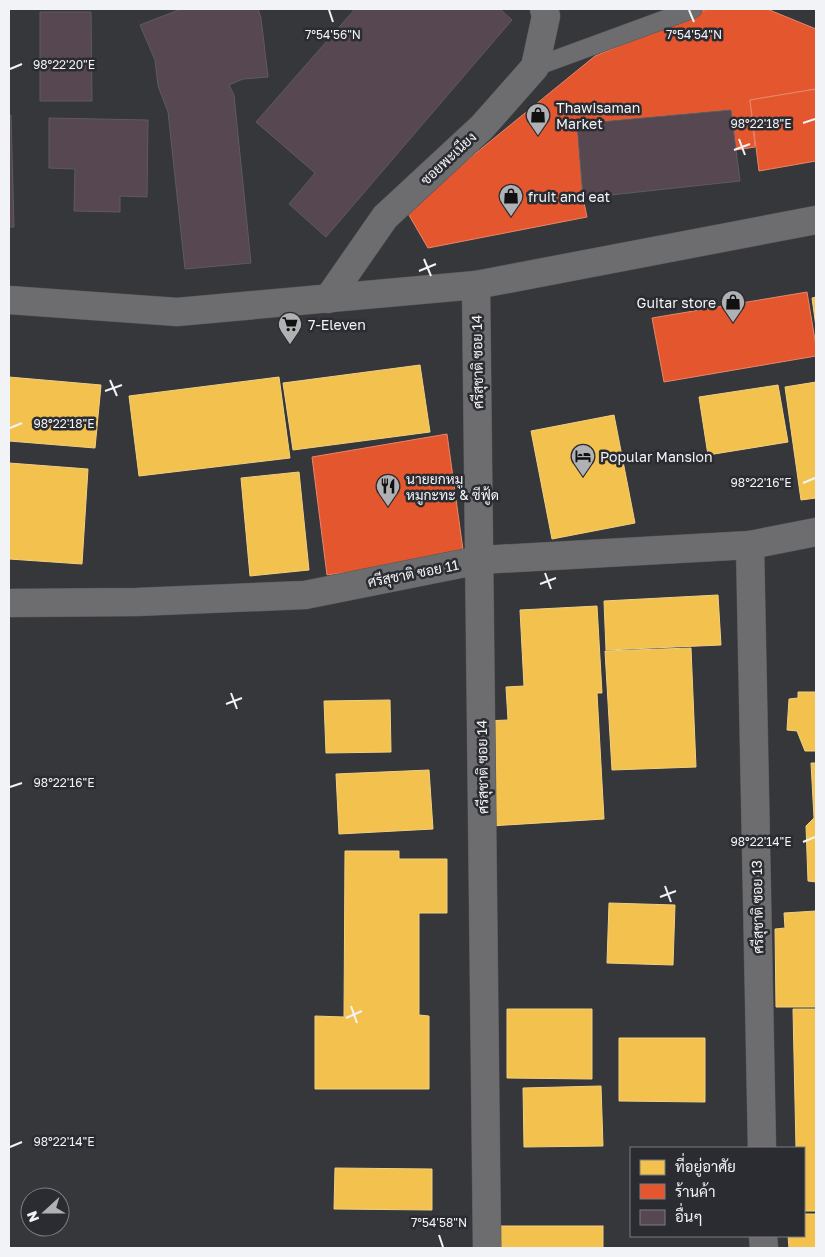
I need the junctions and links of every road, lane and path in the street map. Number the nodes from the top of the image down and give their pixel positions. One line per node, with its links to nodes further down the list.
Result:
1 (544, 9): 3 (street, ซอยพะเนียง)
2 (693, 9): 3 (lane)
3 (535, 67): 6 (street, ซอยพะเนียง)
4 (816, 220): 5 (street)
5 (476, 285): 6 (street); 10 (street, ศรีสุชาติ ซอย 14)
6 (328, 299): 7 (street)
7 (9, 300)
8 (816, 532): 9 (street, ศรีสุชาติ ซอย 11)
9 (750, 545): 10 (street, ศรีสุชาติ ซอย 11); 12 (street, ศรีสุชาติ ซอย 13)
10 (480, 560): 11 (street, ศรีสุชาติ ซอย 11); 13 (street, ศรีสุชาติ ซอย 14)
11 (9, 603)
12 (762, 1147)
13 (488, 1248)

